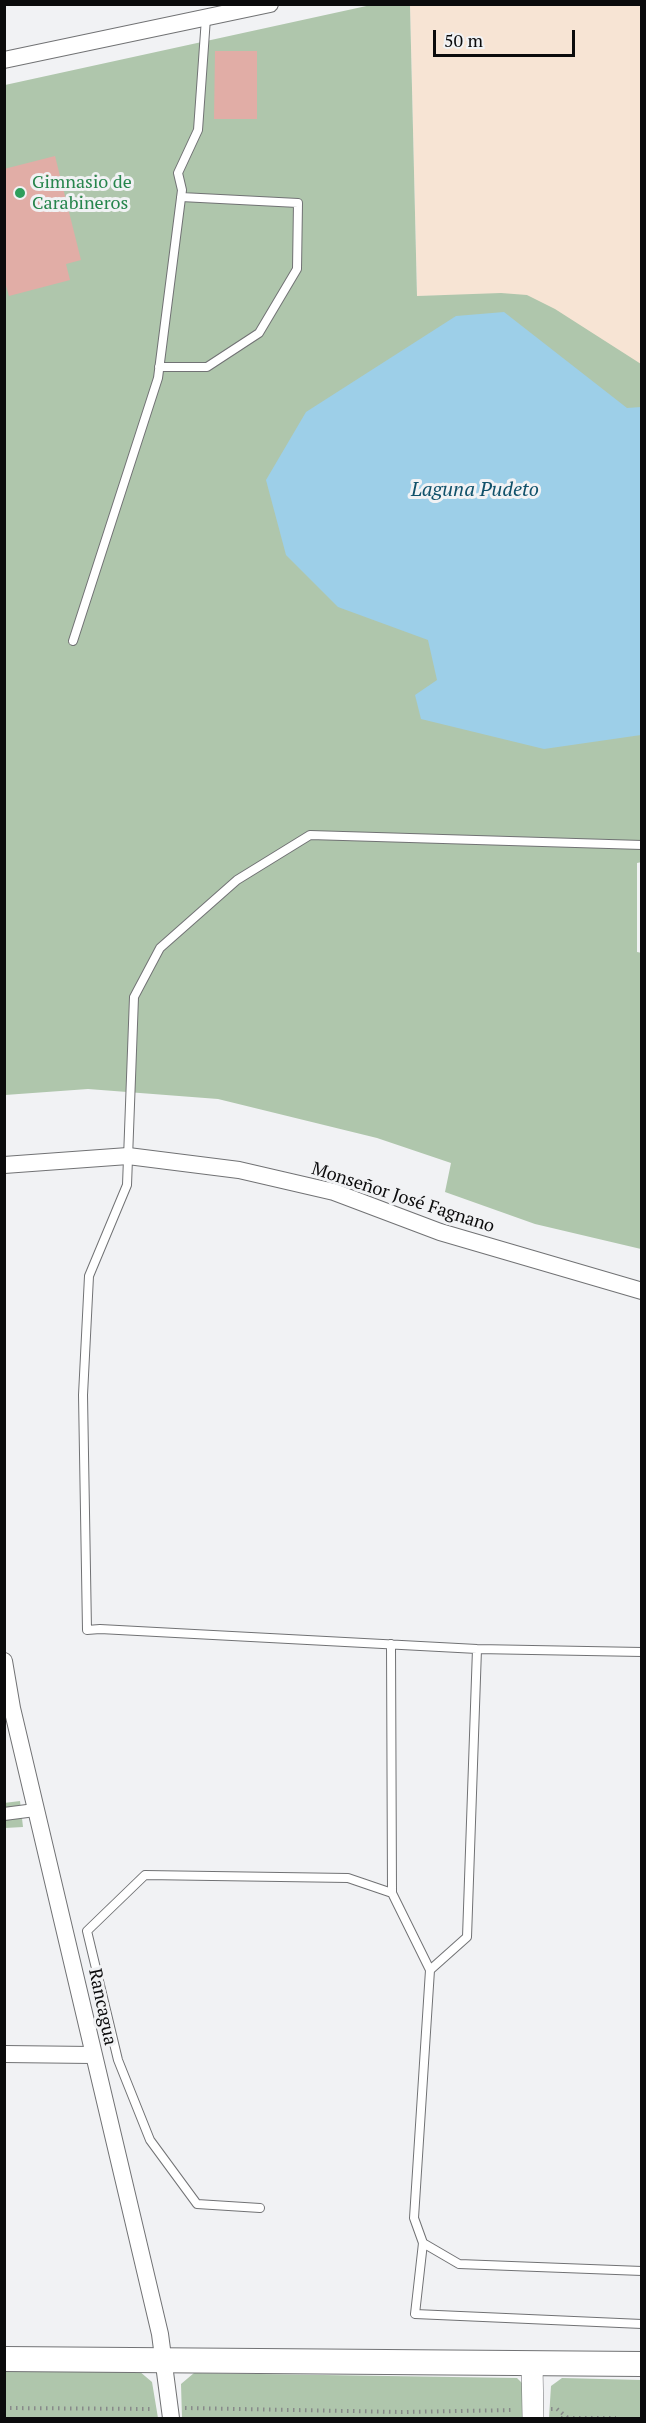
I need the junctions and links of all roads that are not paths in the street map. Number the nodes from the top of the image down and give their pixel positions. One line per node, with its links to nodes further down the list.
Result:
1 (270, 4): 2 (street)
2 (206, 18): 3 (street); 4 (lane)
3 (4, 60)
4 (181, 197): 5 (lane); 5 (lane)
5 (159, 366): 6 (lane)
6 (73, 641)
7 (642, 845): 8 (lane)
8 (128, 1156): 9 (street, Monseñor José Fagnano); 10 (street, Monseñor José Fagnano); 11 (lane)
9 (4, 1165)
10 (642, 1291)
11 (391, 1644): 12 (lane); 17 (lane)
12 (477, 1649): 13 (lane); 18 (lane)
13 (642, 1652)
14 (4, 1661): 15 (street, Rancagua)
15 (35, 1810): 16 (street); 20 (street, Rancagua)
16 (4, 1814)
17 (392, 1893): 18 (lane); 21 (lane)
18 (430, 1970): 22 (lane)
19 (4, 2054): 20 (street)
20 (92, 2055): 26 (street, Rancagua)
21 (260, 2208)
22 (423, 2243): 23 (lane); 24 (lane)
23 (642, 2271)
24 (642, 2324)
25 (4, 2359): 26 (main road)
26 (164, 2361): 27 (main road); 29 (street, Rancagua)
27 (532, 2363): 28 (main road); 30 (street)
28 (642, 2364)
29 (170, 2413)
30 (532, 2414)

